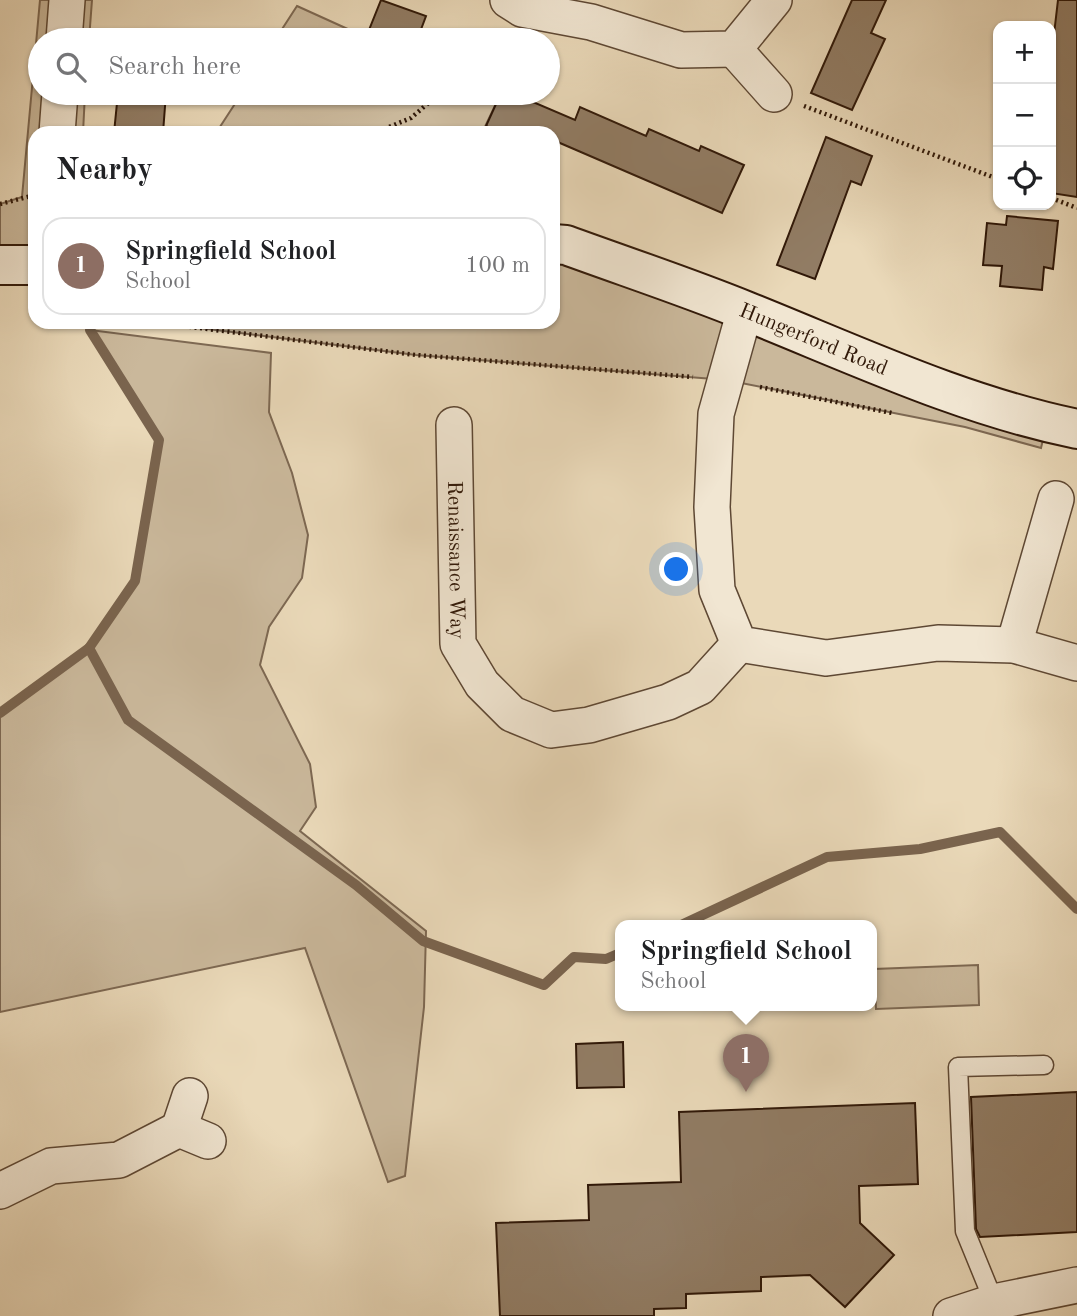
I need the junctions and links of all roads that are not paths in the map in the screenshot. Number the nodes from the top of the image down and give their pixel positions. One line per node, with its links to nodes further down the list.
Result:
1 (66, 0): 4 (street)
2 (508, 0): 5 (street)
3 (774, 0): 5 (street)
4 (65, 28)
5 (734, 49): 6 (street)
6 (774, 94)
7 (59, 105): 8 (street)
8 (58, 126)
9 (560, 245): 12 (street, Hungerford Road)
10 (0, 265): 11 (street)
11 (28, 265)
12 (745, 310): 14 (street, Hungerford Road); 16 (street)
13 (454, 425): 16 (street, Renaissance Way)
14 (1077, 429)
15 (1056, 499): 17 (street)
16 (739, 644): 17 (street)
17 (1014, 645): 18 (street)
18 (1077, 663)
19 (1044, 1065): 23 (lane)
20 (190, 1096): 21 (street)
21 (0, 1191)
22 (1077, 1286): 23 (street)
23 (994, 1302): 24 (street)
24 (951, 1316)

